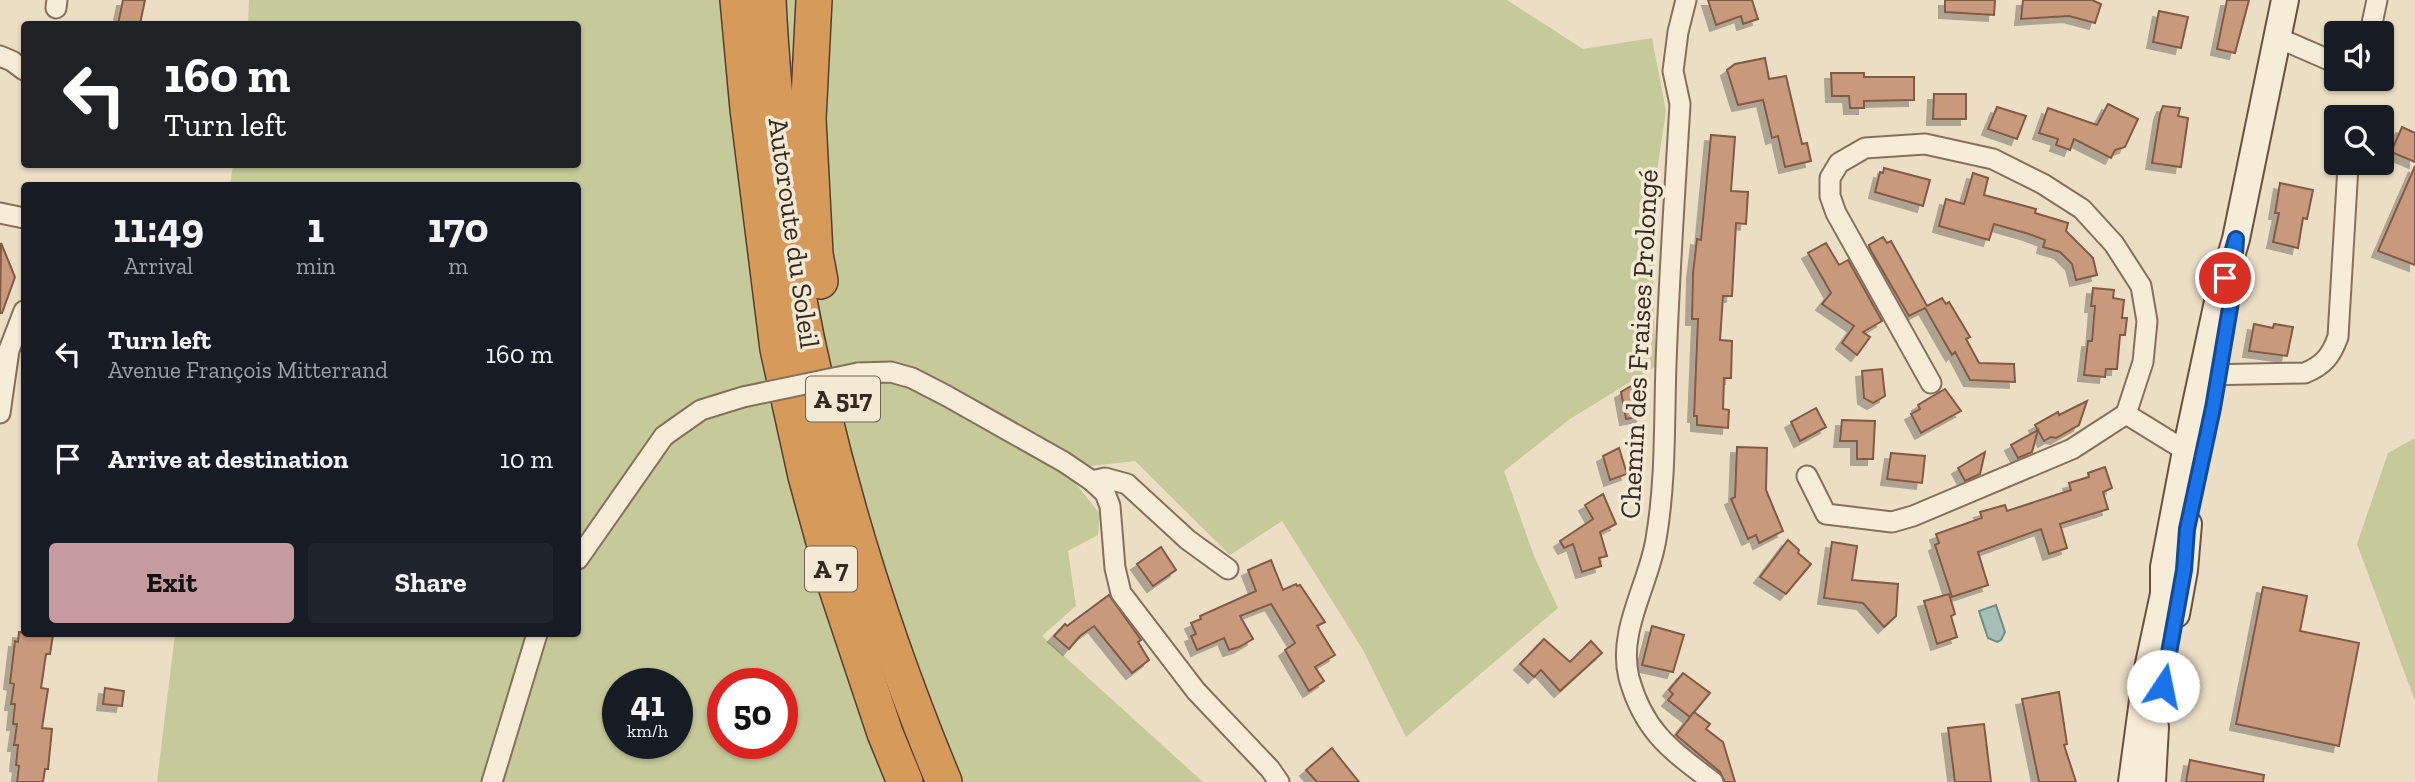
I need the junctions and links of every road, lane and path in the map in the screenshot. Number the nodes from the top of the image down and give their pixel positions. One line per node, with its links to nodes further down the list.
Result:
1 (718, 0): 17 (highway, A 517)
2 (738, 0): 17 (highway, Autoroute du Soleil / A 7)
3 (768, 0): 30 (highway, Autoroute du Soleil / A 7)
4 (814, 0): 31 (highway, A 517)
5 (1686, 0): 33 (street, Chemin des Fraises Prolongé)
6 (2285, 0): 9 (main road)
7 (2377, 0): 8 (street)
8 (2373, 21)
9 (2276, 37): 11 (street); 18 (main road)
10 (0, 56): 12 (street)
11 (2324, 58)
12 (21, 68)
13 (2347, 175): 18 (street)
14 (0, 213): 15 (street)
15 (21, 217)
16 (21, 319): 20 (street)
17 (778, 349): 29 (highway, Autoroute du Soleil / A 7)
18 (2211, 375): 22 (main road); 35 (main road)
19 (1931, 383): 21 (street)
20 (0, 413)
21 (2126, 414): 22 (street); 23 (street)
22 (2186, 451): 34 (main road)
23 (1807, 476)
24 (1092, 481): 25 (street, bridge); 26 (street); 32 (street)
25 (581, 555)
26 (1228, 569)
27 (536, 637): 28 (street)
28 (492, 782)
29 (905, 782)
30 (944, 782)
31 (962, 782)
32 (1279, 782)
33 (1713, 782)
34 (2132, 782)
35 (2152, 782)

